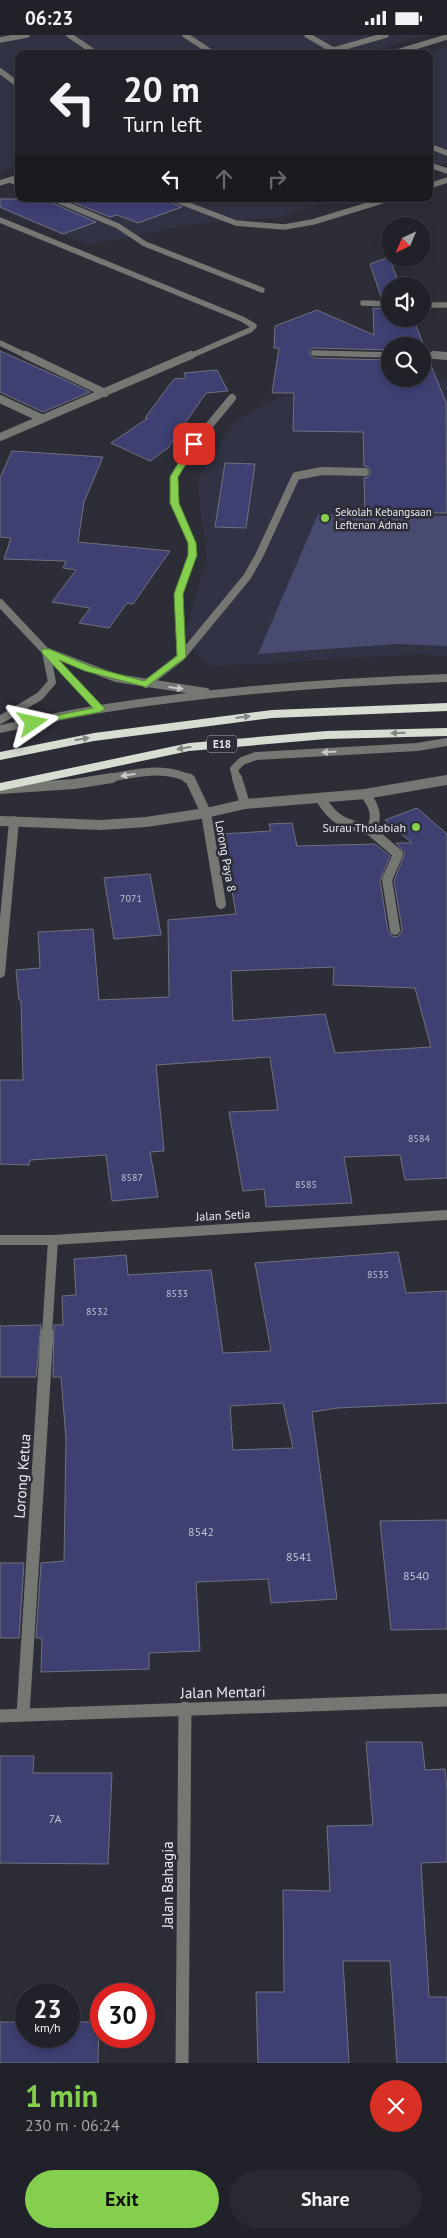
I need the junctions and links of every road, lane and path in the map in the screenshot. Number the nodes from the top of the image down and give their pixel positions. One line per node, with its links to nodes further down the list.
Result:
1 (27, 35): 9 (street)
2 (69, 35): 11 (street)
3 (185, 35): 12 (street)
4 (308, 35): 10 (street)
5 (386, 35): 10 (street)
6 (425, 35): 8 (street)
7 (447, 37): 8 (street)
8 (433, 39): 13 (street)
9 (0, 40)
10 (333, 49)
11 (91, 50)
12 (208, 50)
13 (402, 50)
14 (0, 71): 15 (street)
15 (15, 82)
16 (433, 148): 17 (street)
17 (447, 153)
18 (433, 166): 19 (street)
19 (447, 171)
20 (15, 178): 21 (street)
21 (10, 180): 23 (street); 24 (street)
22 (447, 180): 25 (street)
23 (15, 182)
24 (0, 183)
25 (433, 185)
26 (61, 202): 30 (street)
27 (181, 202): 28 (street)
28 (379, 202)
29 (0, 220): 40 (street)
30 (262, 290)
31 (363, 303): 32 (street)
32 (381, 304)
33 (431, 305): 34 (street)
34 (447, 305)
35 (0, 343): 40 (street)
36 (314, 353): 37 (street)
37 (381, 355)
38 (431, 355): 39 (street)
39 (447, 356)
40 (105, 393): 43 (street)
41 (232, 398): 48 (street)
42 (0, 399): 43 (street)
43 (41, 418): 44 (street)
44 (0, 437)
45 (365, 472): 48 (street)
46 (0, 603): 47 (street)
47 (45, 651): 50 (street); 53 (street); 54 (street)
48 (181, 657): 50 (street)
49 (447, 678): 51 (street)
50 (146, 684): 51 (street, one-way to 51)
51 (218, 694): 53 (street)
52 (447, 707): 58 (highway, E18, one-way to 52)
53 (100, 709): 55 (street)
54 (0, 720)
55 (0, 729)
56 (447, 732): 60 (highway, E18, one-way to 60)
57 (447, 742): 63 (street, one-way to 63)
58 (0, 756)
59 (447, 780): 61 (street)
60 (0, 788): 64 (street, Lorong Paya 8, one-way to 60)
61 (365, 795): 62 (street); 67 (street)
62 (320, 798): 63 (street); 67 (street)
63 (245, 804): 64 (street)
64 (206, 813): 66 (street); 68 (street, Lorong Paya 8)
65 (0, 821): 66 (street)
66 (14, 821): 70 (street)
67 (371, 831): 69 (street)
68 (221, 904)
69 (395, 930)
70 (0, 973)
71 (447, 1215): 72 (street, Jalan Setia)
72 (53, 1239): 73 (street, Jalan Setia); 76 (street, Lorong Ketua)
73 (0, 1240)
74 (447, 1700): 75 (street, Jalan Mentari)
75 (185, 1708): 76 (street, Jalan Mentari); 78 (street, Jalan Bahagia)
76 (23, 1715): 77 (street, Jalan Mentari)
77 (0, 1716)
78 (182, 2063)

